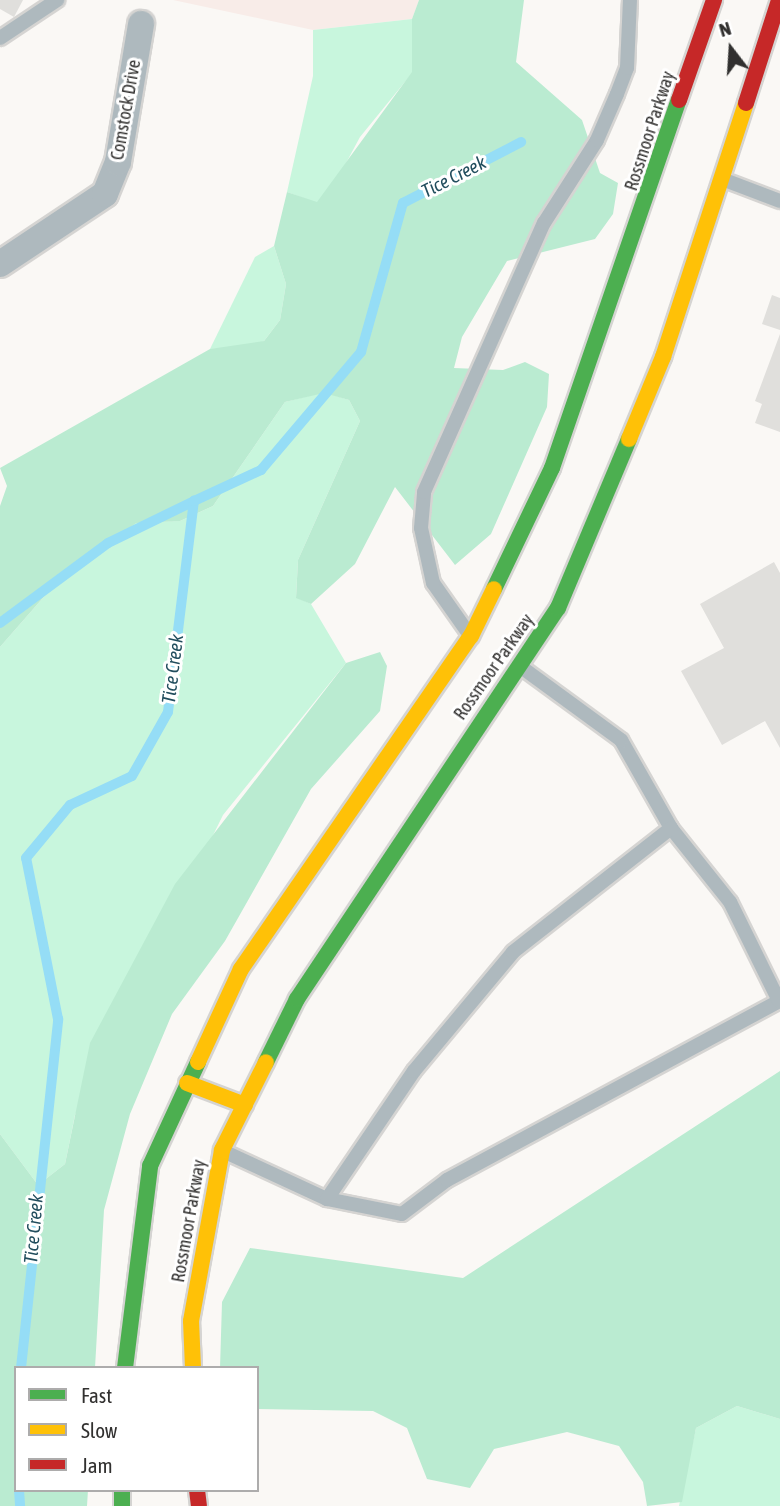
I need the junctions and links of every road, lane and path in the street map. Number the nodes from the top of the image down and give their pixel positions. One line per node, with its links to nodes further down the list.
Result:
1 (57, 0): 7 (lane)
2 (630, 0): 12 (lane)
3 (779, 0): 9 (street, Rossmoor Parkway)
4 (710, 1): 8 (street, Rossmoor Parkway)
5 (689, 14): 8 (street)
6 (141, 24): 11 (street, Comstock Drive)
7 (0, 38)
8 (668, 137): 12 (street, Rossmoor Parkway)
9 (721, 178): 10 (lane); 13 (street, Rossmoor Parkway)
10 (780, 201)
11 (0, 264)
12 (477, 639): 15 (street, Rossmoor Parkway)
13 (511, 660): 14 (lane); 16 (street, Rossmoor Parkway)
14 (671, 828): 18 (lane); 18 (lane)
15 (187, 1083): 16 (street); 19 (street, Rossmoor Parkway)
16 (244, 1105): 17 (street, Rossmoor Parkway)
17 (222, 1150): 18 (lane); 20 (street, Rossmoor Parkway)
18 (327, 1199)
19 (125, 1366)
20 (193, 1366)

